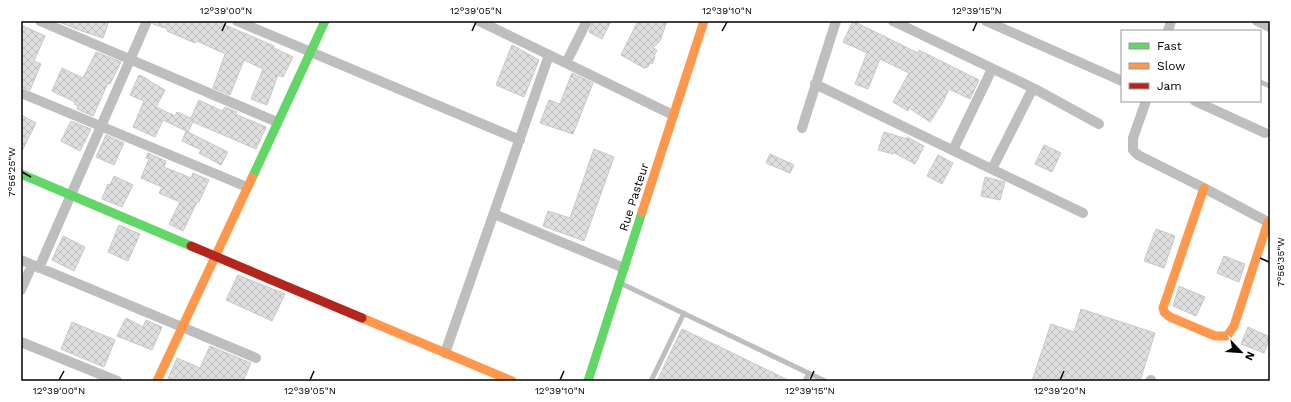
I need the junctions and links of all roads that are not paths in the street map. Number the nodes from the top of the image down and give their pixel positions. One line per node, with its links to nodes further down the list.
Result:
1 (40, 21): 15 (street)
2 (147, 21): 15 (street)
3 (237, 21): 13 (street)
4 (325, 21): 13 (street)
5 (479, 21): 14 (street)
6 (587, 21): 16 (street)
7 (704, 21): 24 (street, Rue Pasteur)
8 (836, 21): 19 (street)
9 (893, 21): 17 (street)
10 (986, 21): 18 (street)
11 (1257, 21): 12 (street)
12 (1270, 27)
13 (310, 52): 25 (street); 30 (street)
14 (549, 55): 16 (street); 30 (street)
15 (130, 60): 25 (street); 27 (street)
16 (566, 63): 24 (street)
17 (992, 68): 20 (street); 31 (street)
18 (1121, 81)
19 (815, 84): 28 (street); 31 (street)
20 (1033, 88): 26 (street); 32 (street)
21 (21, 93): 27 (street)
22 (1146, 102): 35 (street)
23 (1198, 102): 29 (street)
24 (673, 115): 43 (street, Rue Pasteur)
25 (278, 122): 34 (street)
26 (1099, 124)
27 (101, 126): 34 (street); 36 (street)
28 (802, 128)
29 (1265, 133)
30 (520, 140): 38 (street)
31 (953, 150): 32 (street)
32 (992, 169): 37 (street)
33 (21, 174): 36 (street)
34 (247, 187): 40 (street)
35 (1204, 188): 39 (street); 39 (street)
36 (70, 195): 40 (street); 42 (street)
37 (1083, 213)
38 (494, 214): 43 (street); 49 (street)
39 (1269, 223)
40 (215, 256): 47 (street); 49 (street)
41 (21, 260): 42 (street)
42 (36, 266): 45 (street); 47 (street)
43 (624, 268): 44 (street, Rue Pasteur)
44 (619, 283): 46 (lane); 55 (street, Rue Pasteur)
45 (21, 290)
46 (684, 314): 51 (lane); 56 (lane)
47 (182, 327): 50 (street); 53 (street)
48 (21, 342): 52 (street)
49 (445, 353): 54 (street)
50 (256, 358)
51 (809, 374): 57 (lane); 58 (lane)
52 (117, 381)
53 (157, 381)
54 (512, 381)
55 (588, 381)
56 (651, 381)
57 (805, 381)
58 (825, 381)

